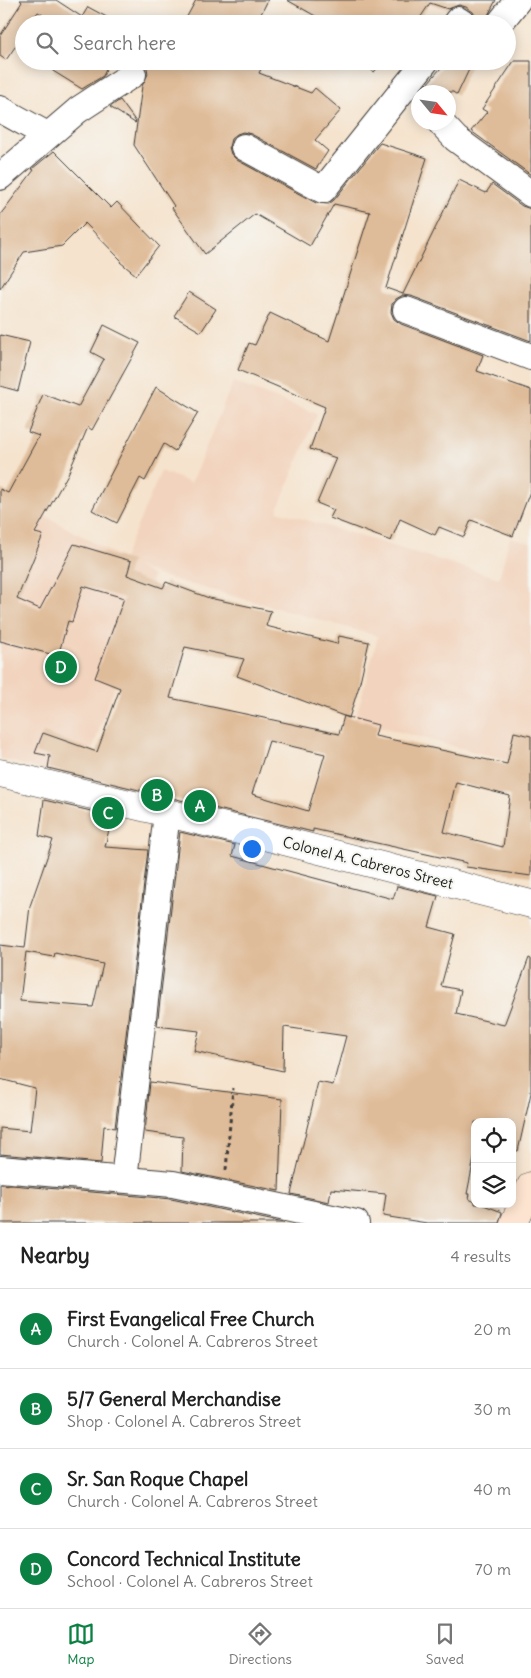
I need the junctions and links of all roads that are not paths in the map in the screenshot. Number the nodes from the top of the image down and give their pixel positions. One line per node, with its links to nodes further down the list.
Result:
1 (518, 0): 2 (street)
2 (506, 15)
3 (422, 70): 5 (street)
4 (133, 74): 9 (street)
5 (416, 85)
6 (411, 94): 10 (street)
7 (0, 109): 9 (street)
8 (448, 130): 12 (street)
9 (47, 135): 11 (street)
10 (244, 147)
11 (0, 177)
12 (531, 194)
13 (406, 310): 14 (street)
14 (531, 357)
15 (0, 773): 16 (street, Colonel A. Cabreros Street)
16 (167, 813): 17 (street, Colonel A. Cabreros Street); 19 (street)
17 (531, 904)
18 (0, 1169): 19 (street)
19 (124, 1179): 21 (street)
20 (531, 1186): 22 (main road)
21 (356, 1223)
22 (514, 1223)

